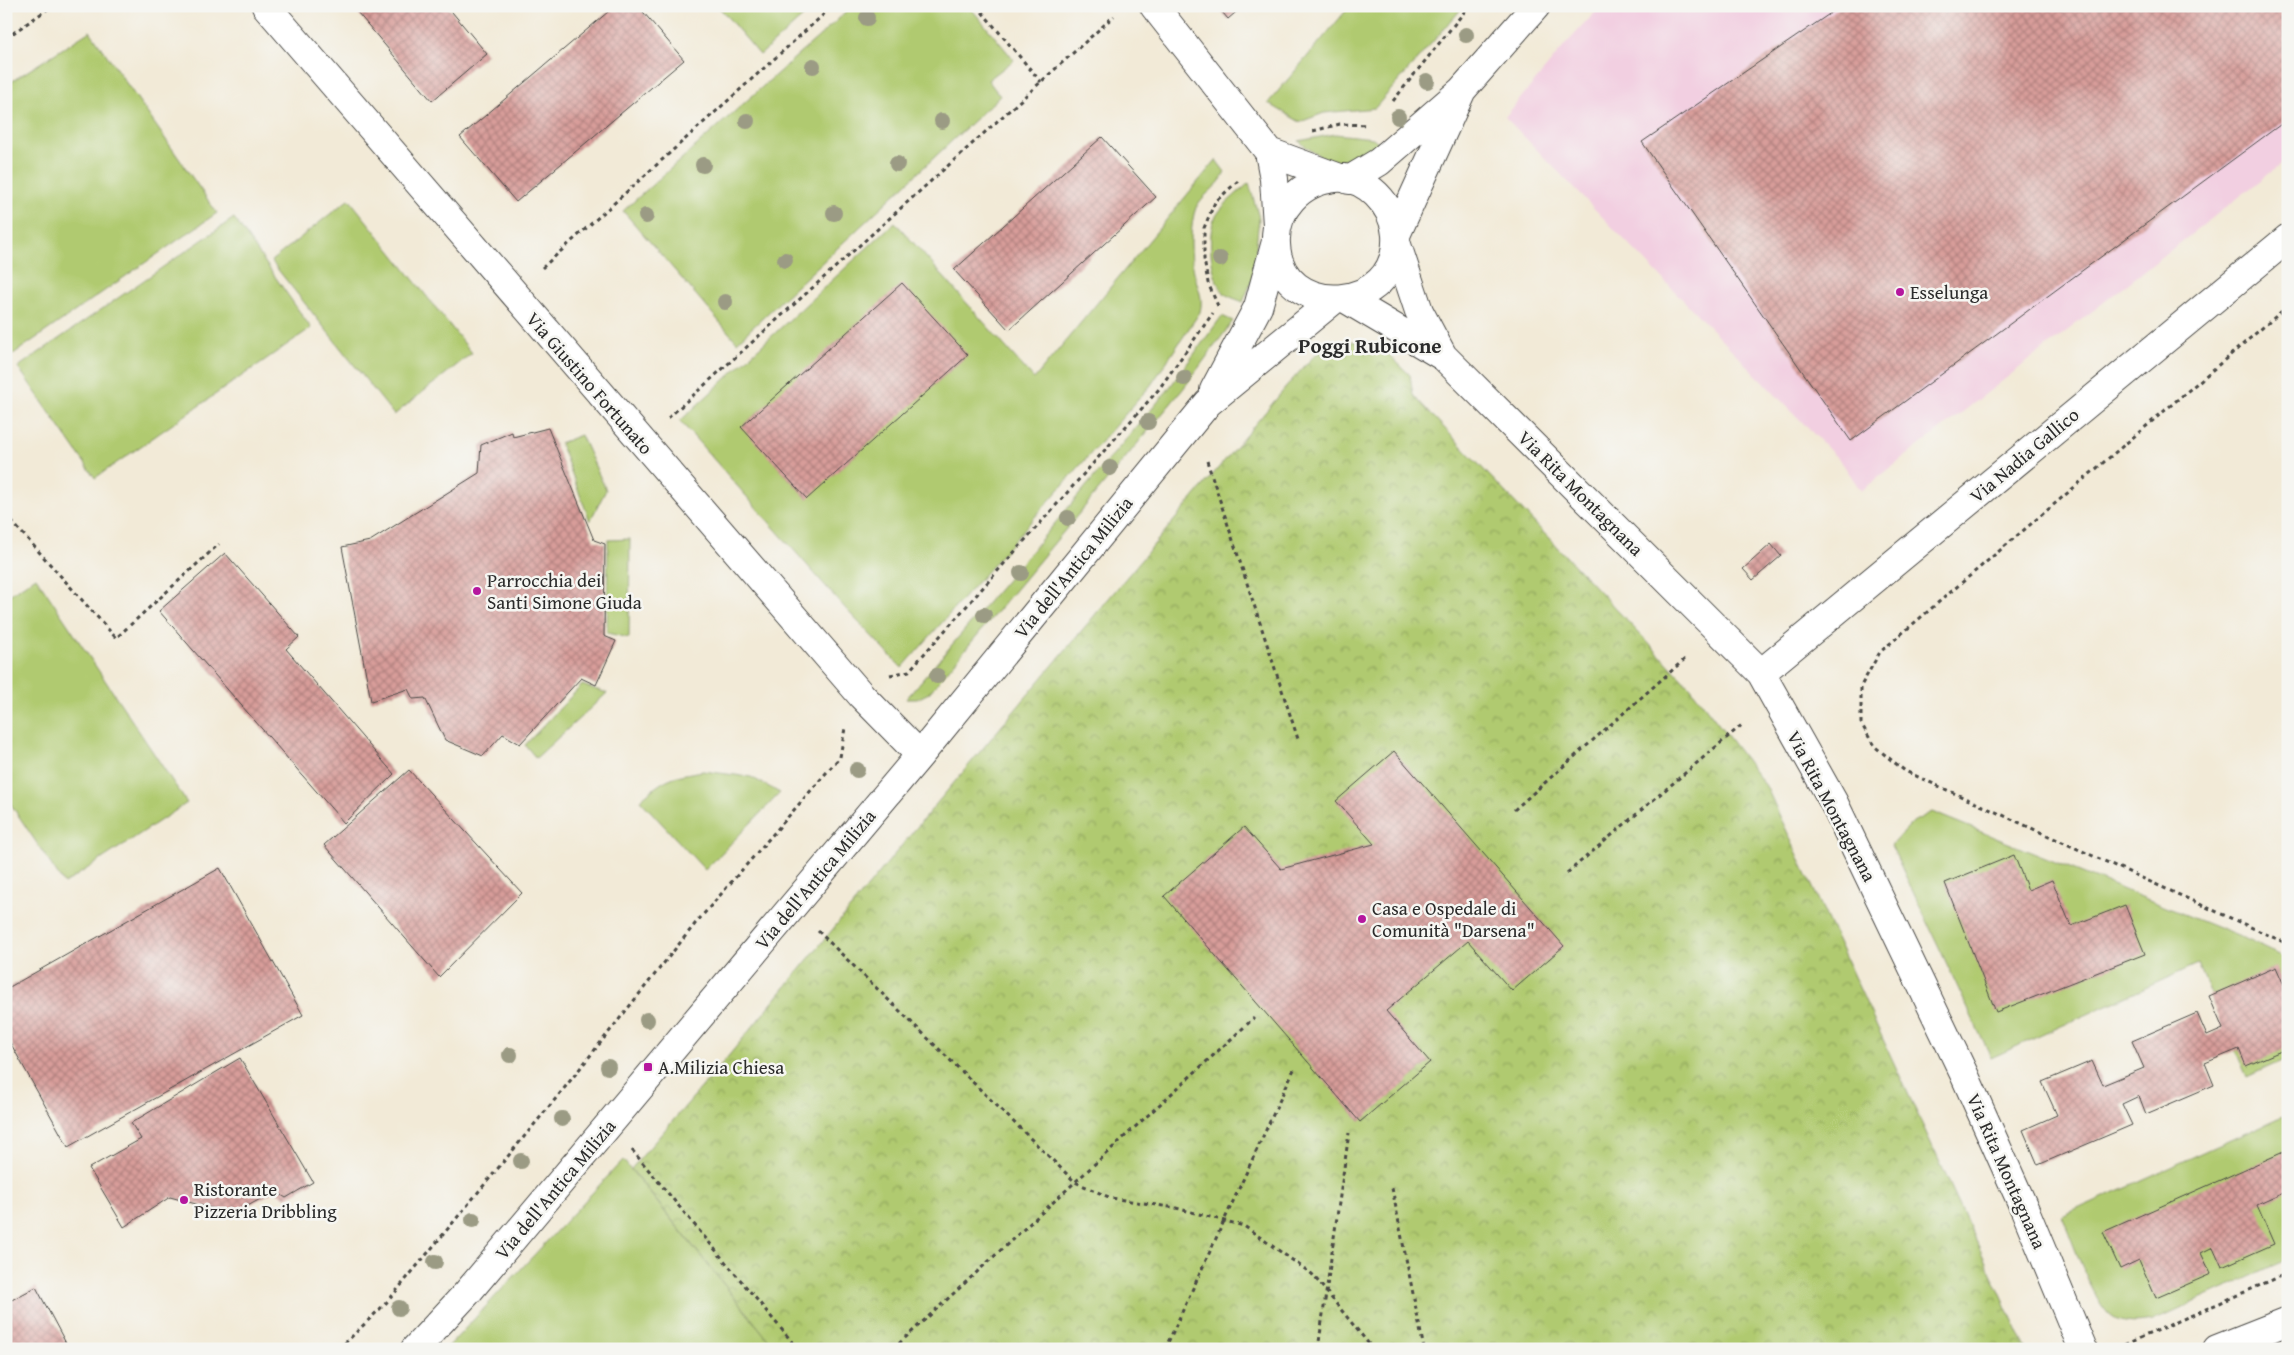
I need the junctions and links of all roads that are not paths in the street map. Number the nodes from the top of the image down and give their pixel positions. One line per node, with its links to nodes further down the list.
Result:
1 (266, 6): 14 (street, Via Giustino Fortunato)
2 (1154, 6): 5 (street)
3 (1536, 6): 4 (street)
4 (1462, 90): 6 (street); 9 (street)
5 (1269, 152): 6 (street); 7 (street)
6 (1343, 179): 7 (street); 9 (street)
7 (1276, 235): 10 (street); 12 (street, Via dell'Antica Milizia)
8 (2288, 238): 13 (street, Via Nadia Gallico)
9 (1396, 240): 10 (street); 11 (street, Via Rita Montagnana)
10 (1341, 299): 11 (street, Via Rita Montagnana); 12 (street, Via dell'Antica Milizia)
11 (1444, 357): 13 (street, Via Rita Montagnana)
12 (1208, 403): 14 (street, Via dell'Antica Milizia)
13 (1761, 673): 17 (street, Via Rita Montagnana)
14 (920, 755): 16 (street, Via dell'Antica Milizia)
15 (2288, 1321): 18 (street)
16 (414, 1349)
17 (2082, 1349)
18 (2217, 1349)

